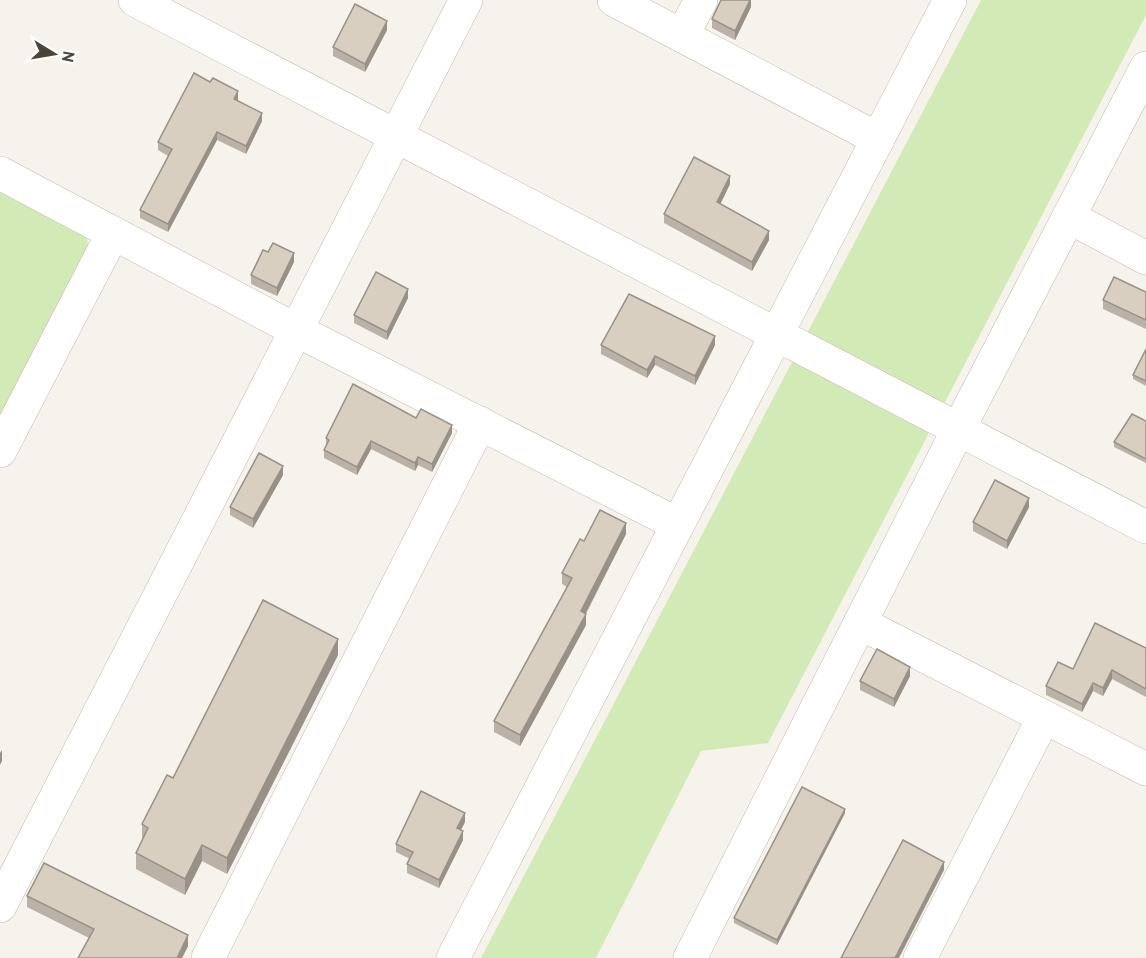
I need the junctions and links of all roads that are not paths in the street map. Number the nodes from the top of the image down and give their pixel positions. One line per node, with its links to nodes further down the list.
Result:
1 (135, 0): 8 (street)
2 (466, 0): 8 (street)
3 (614, 0): 6 (street)
4 (701, 0): 6 (street)
5 (950, 0): 9 (street)
6 (682, 36): 9 (street)
7 (1146, 68): 11 (street)
8 (397, 135): 14 (street); 15 (street)
9 (878, 139): 15 (street)
10 (0, 173): 12 (street)
11 (1069, 217): 13 (street); 17 (street)
12 (113, 233): 14 (street); 18 (street)
13 (1146, 258)
14 (296, 330): 16 (street); 24 (street)
15 (775, 336): 17 (street); 19 (street)
16 (480, 423): 19 (street); 25 (street)
17 (958, 430): 20 (street); 21 (street)
18 (0, 451)
19 (677, 524): 26 (street)
20 (1146, 527)
21 (860, 623): 22 (street); 27 (street)
22 (1044, 717): 23 (street); 28 (street)
23 (1146, 769)
24 (0, 906)
25 (208, 958)
26 (453, 958)
27 (690, 958)
28 (920, 958)

